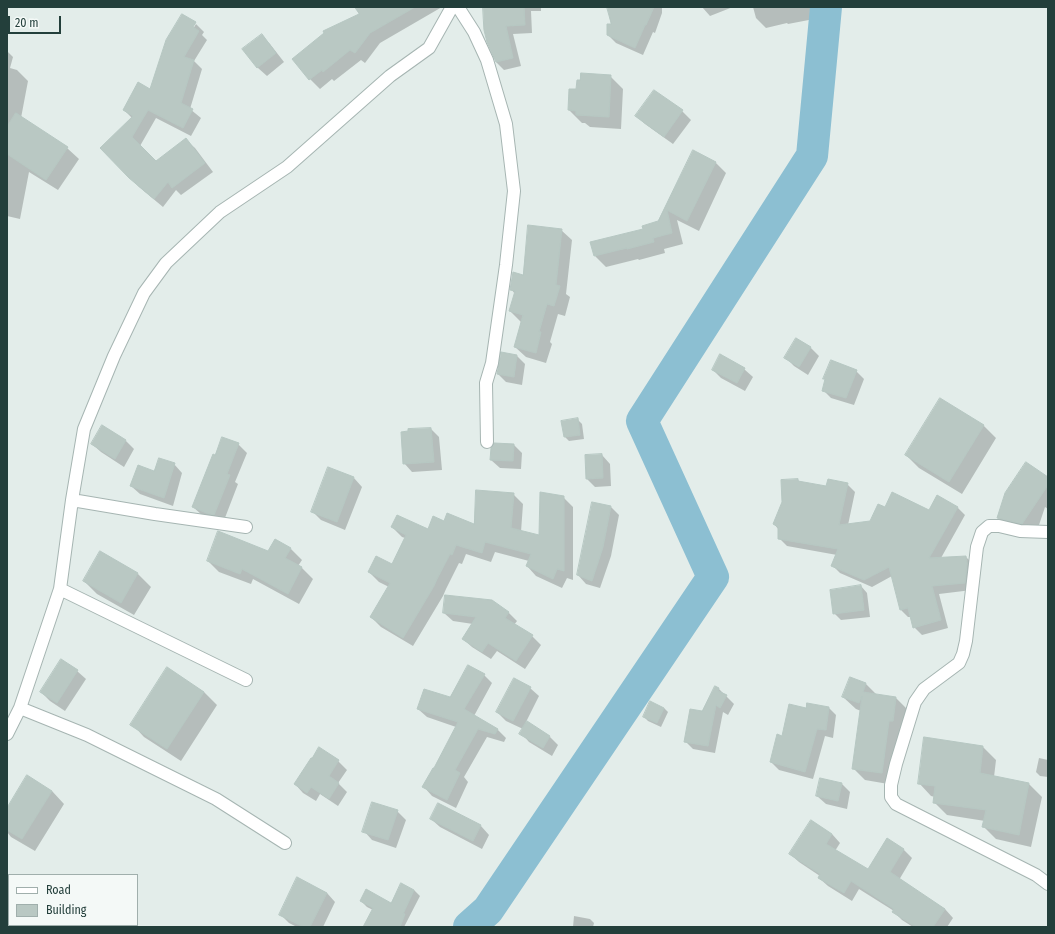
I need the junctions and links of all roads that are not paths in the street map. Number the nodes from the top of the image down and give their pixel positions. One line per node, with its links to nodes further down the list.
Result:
1 (452, 7): 4 (street)
2 (458, 7): 3 (street)
3 (486, 442)
4 (72, 500): 5 (street); 7 (street)
5 (246, 527)
6 (1048, 532): 12 (street)
7 (60, 590): 8 (street); 9 (street)
8 (246, 680)
9 (20, 708): 10 (street); 11 (street)
10 (7, 734)
11 (285, 843)
12 (1048, 884)

